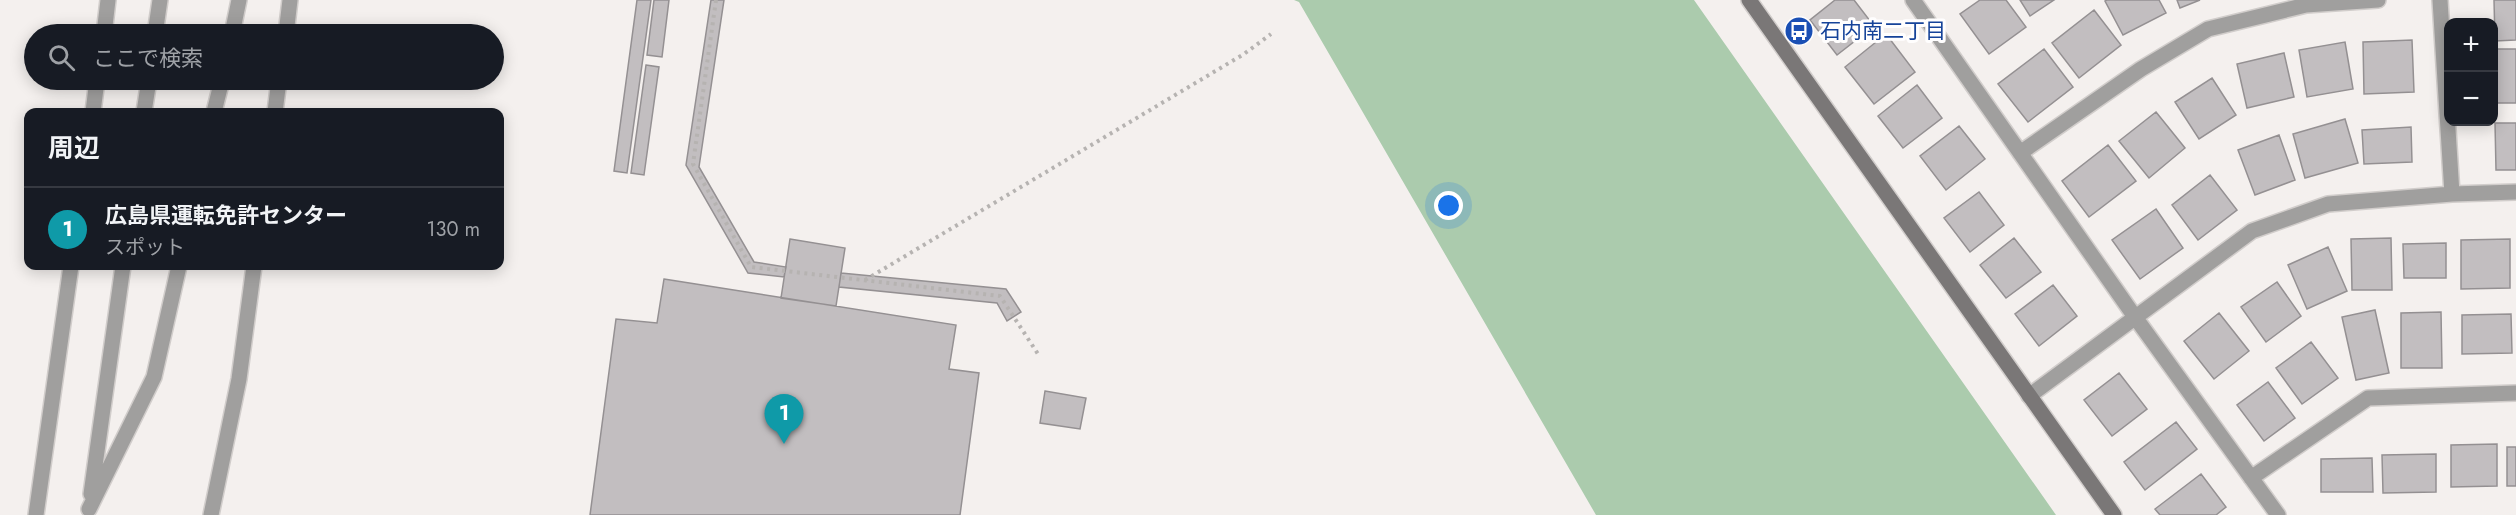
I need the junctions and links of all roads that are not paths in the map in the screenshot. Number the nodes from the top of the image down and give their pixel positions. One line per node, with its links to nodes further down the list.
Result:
1 (108, 0): 9 (street)
2 (160, 0): 10 (street)
3 (239, 0): 11 (street)
4 (290, 0): 12 (street)
5 (1749, 0): 30 (street)
6 (1913, 0): 21 (street)
7 (2378, 0): 21 (street)
8 (2440, 0): 23 (street)
9 (105, 24)
10 (156, 24)
11 (234, 24)
12 (287, 24)
13 (96, 90): 17 (street)
14 (147, 90): 18 (street)
15 (220, 90): 19 (street)
16 (278, 90): 20 (street)
17 (94, 108)
18 (145, 108)
19 (215, 108)
20 (276, 108)
21 (2020, 153): 28 (street)
22 (2516, 192): 23 (street)
23 (2452, 194): 28 (street)
24 (70, 270): 33 (street)
25 (122, 270): 32 (street)
26 (178, 270): 32 (street)
27 (253, 270): 34 (street)
28 (2135, 317): 30 (street); 31 (street)
29 (2516, 393): 31 (street)
30 (2029, 396): 35 (street)
31 (2251, 478): 36 (street)
32 (88, 512)
33 (36, 515)
34 (211, 515)
35 (2114, 515)
36 (2278, 515)

